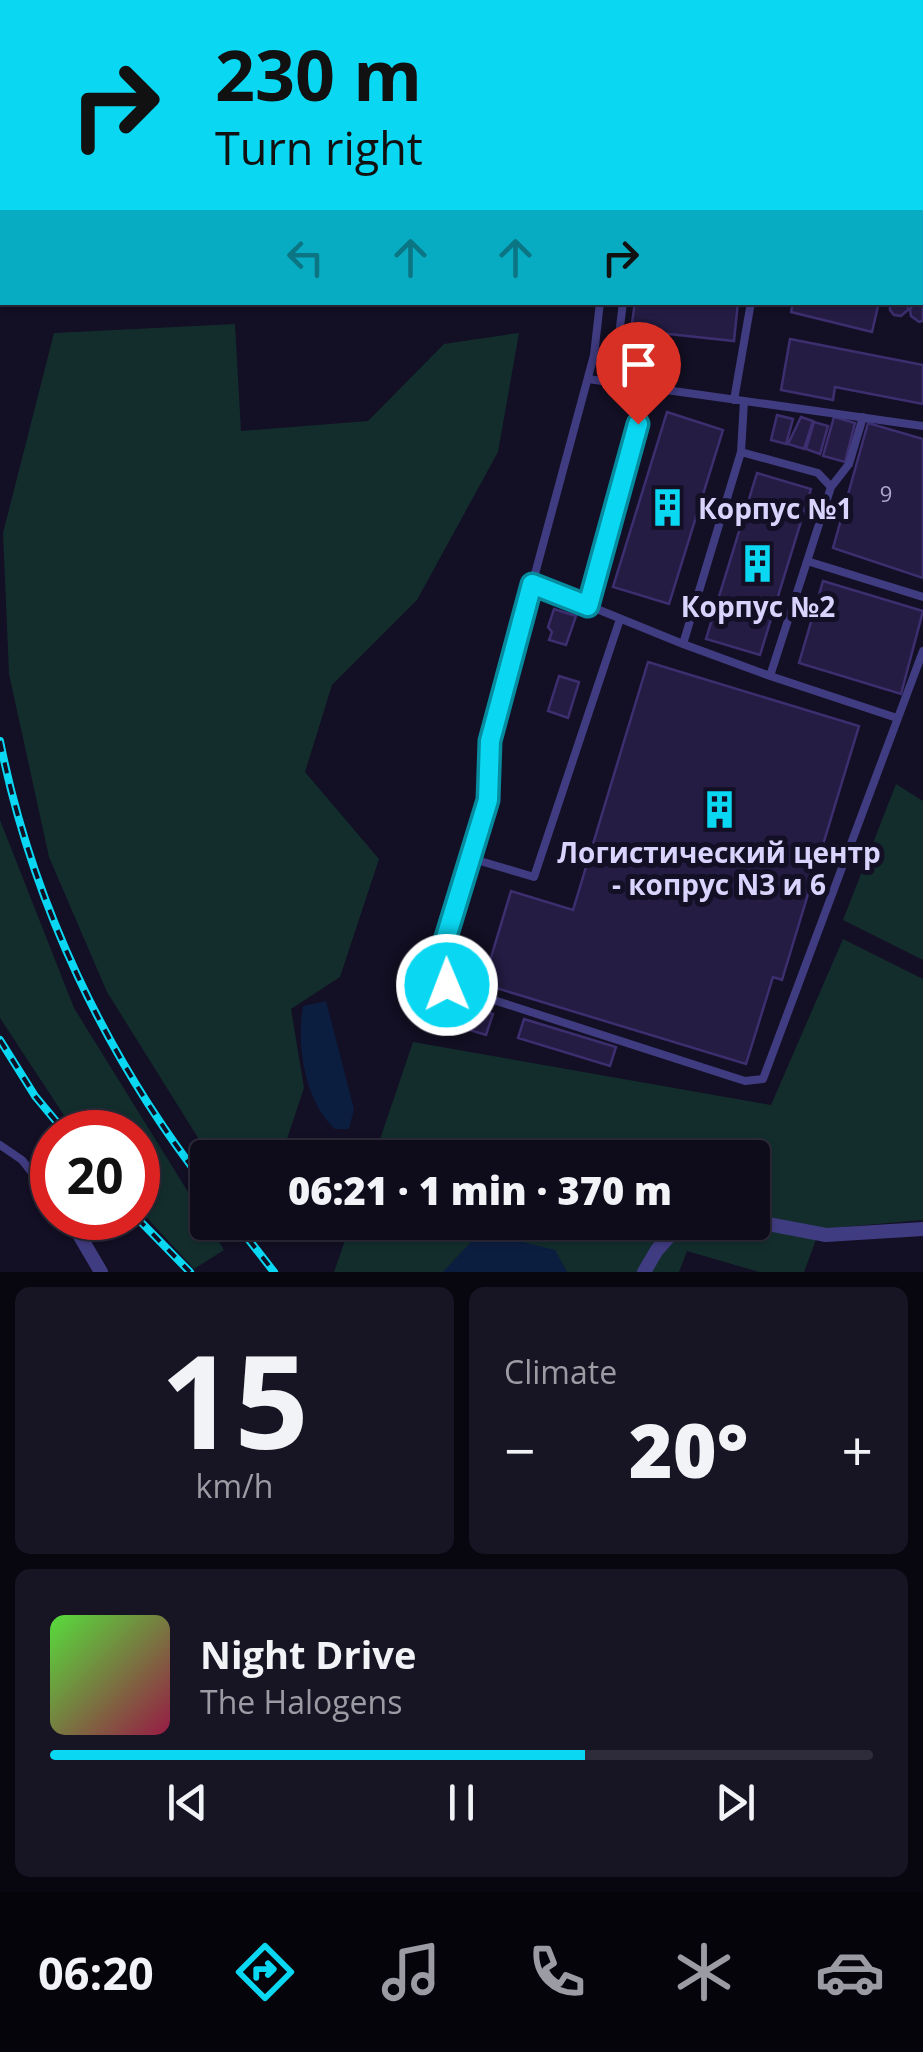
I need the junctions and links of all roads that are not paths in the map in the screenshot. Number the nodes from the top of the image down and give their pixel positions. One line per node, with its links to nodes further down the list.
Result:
1 (600, 305): 4 (lane)
2 (623, 305): 5 (lane)
3 (751, 305): 6 (lane)
4 (588, 379): 5 (lane); 12 (lane)
5 (643, 387): 6 (lane); 14 (lane)
6 (739, 401): 7 (lane); 9 (lane)
7 (863, 418): 8 (lane); 10 (lane)
8 (923, 426)
9 (742, 452): 10 (lane); 16 (lane)
10 (830, 487): 11 (lane)
11 (807, 562): 13 (lane); 18 (lane)
12 (532, 584): 14 (lane); 20 (lane)
13 (923, 597)
14 (588, 606): 15 (lane)
15 (620, 619): 16 (lane); 20 (lane)
16 (683, 644): 18 (lane)
17 (923, 651): 19 (lane)
18 (770, 676): 19 (lane)
19 (897, 718): 20 (lane)
20 (470, 858)
21 (0, 1144): 22 (lane)
22 (30, 1170)
23 (770, 1224): 24 (street)
24 (923, 1229)
25 (82, 1240): 27 (street)
26 (666, 1240): 28 (street)
27 (101, 1272)
28 (644, 1272)

